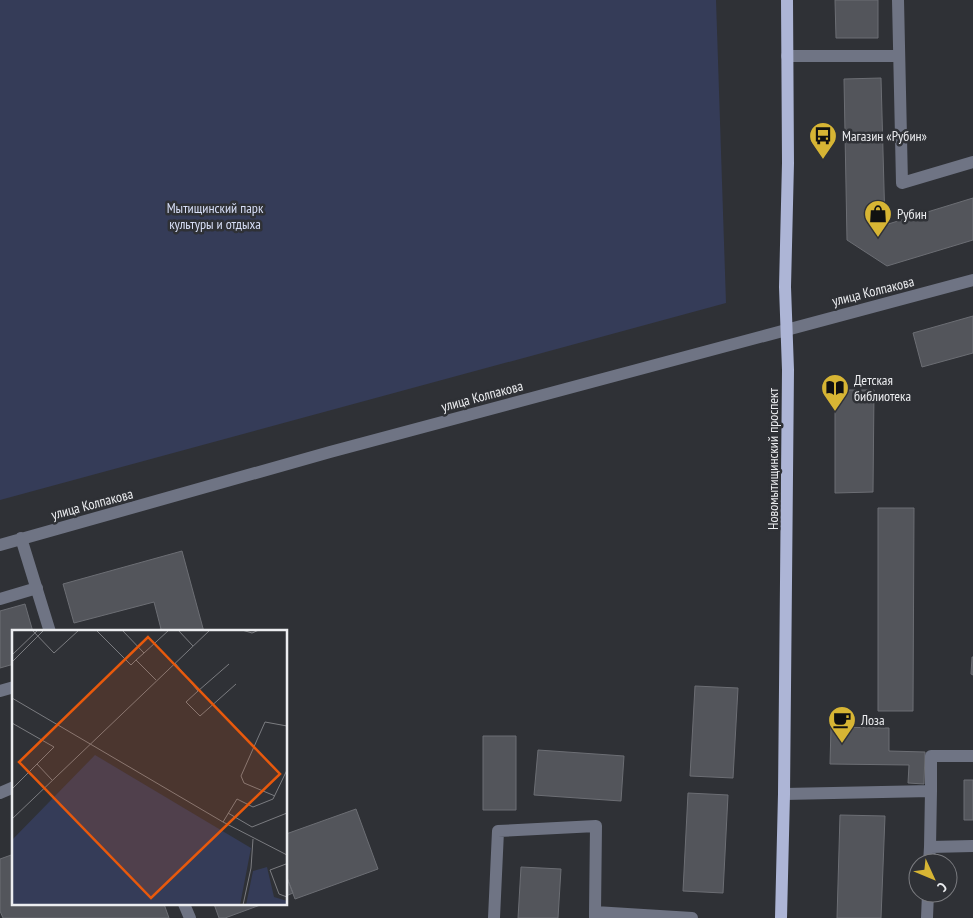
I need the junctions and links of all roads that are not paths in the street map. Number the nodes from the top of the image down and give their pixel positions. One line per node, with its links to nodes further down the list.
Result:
1 (787, 0): 3 (main road, Новомытищинский проспект)
2 (898, 0): 4 (street)
3 (787, 56): 4 (street); 7 (main road, Новомытищинский проспект)
4 (899, 56): 5 (street)
5 (973, 162)
6 (973, 280): 7 (street, улица Колпакова)
7 (787, 329): 8 (street, улица Колпакова); 19 (main road, Новомытищинский проспект)
8 (21, 538): 9 (street, улица Колпакова); 10 (street)
9 (0, 545)
10 (37, 588): 11 (street); 12 (street)
11 (0, 599)
12 (49, 630)
13 (12, 687): 14 (street)
14 (0, 691)
15 (973, 756): 17 (street)
16 (12, 788): 18 (street)
17 (931, 791): 19 (street); 21 (street)
18 (0, 793)
19 (784, 794): 29 (main road, Новомытищинский проспект)
20 (973, 846): 21 (street)
21 (930, 847): 22 (street)
22 (930, 853)
23 (928, 903): 30 (street)
24 (185, 906): 26 (street)
25 (595, 915): 27 (street); 28 (street)
26 (190, 918)
27 (494, 918)
28 (692, 918)
29 (781, 918)
30 (927, 918)

